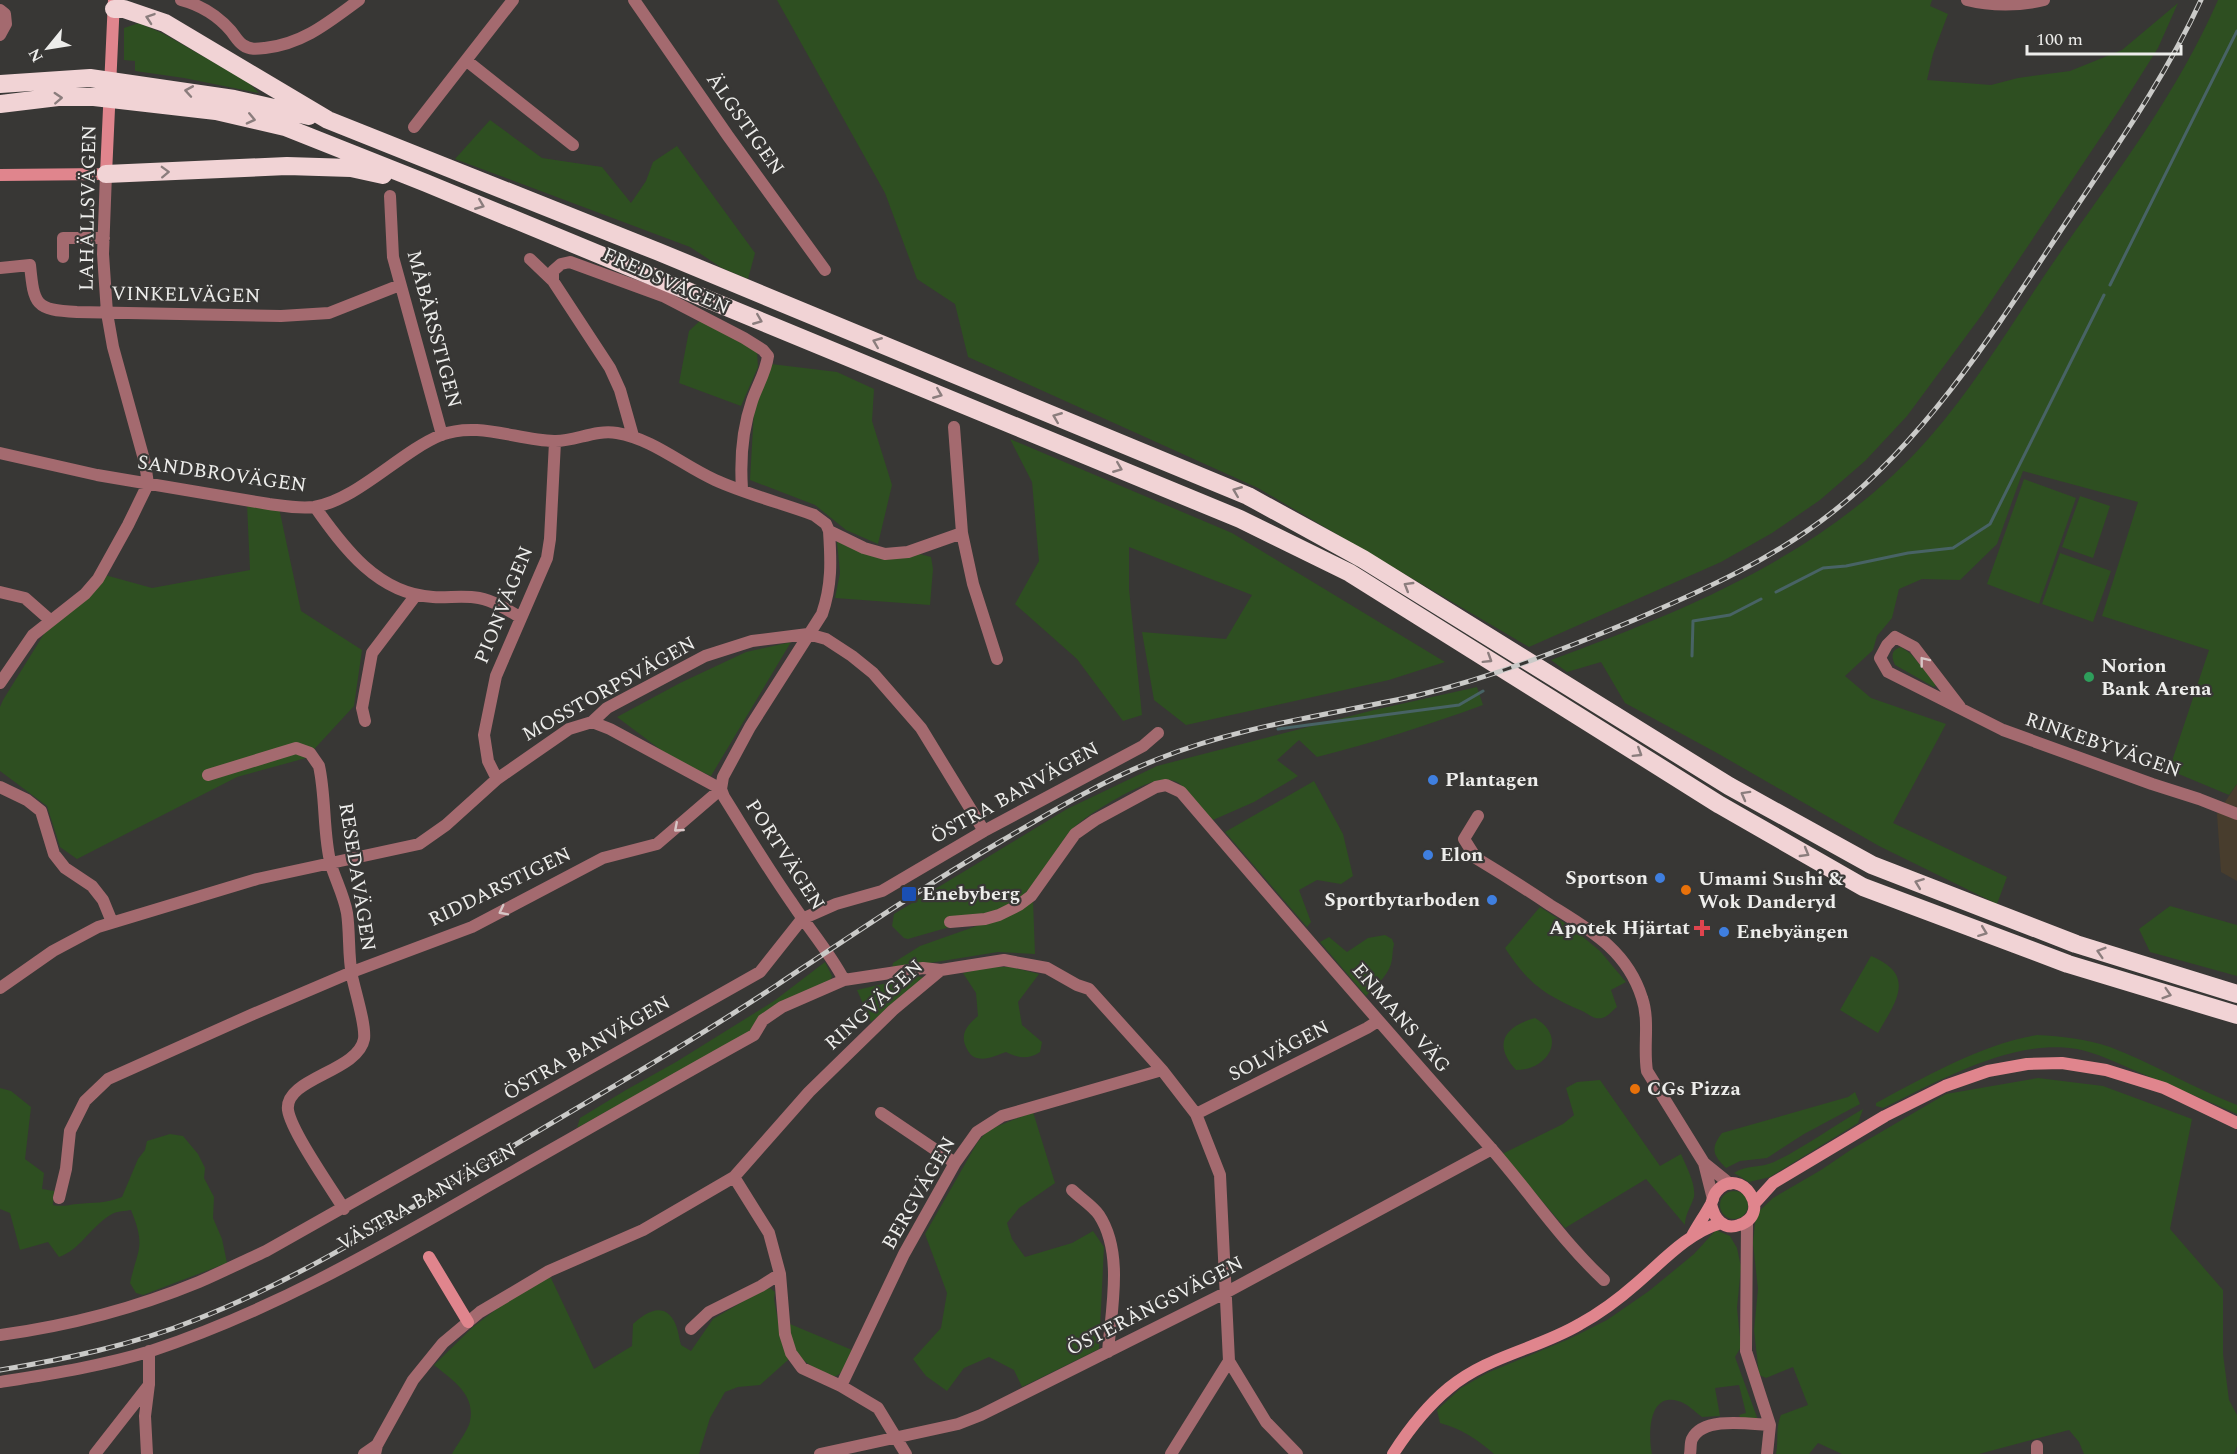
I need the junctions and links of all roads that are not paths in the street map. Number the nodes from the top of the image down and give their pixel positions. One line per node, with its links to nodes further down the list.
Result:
1 (181, 0): 2 (street)
2 (359, 0)
3 (513, 0): 11 (street)
4 (634, 0): 25 (street, ÄLGSTIGEN)
5 (1967, 0): 7 (street)
6 (2044, 0): 7 (street)
7 (2013, 2)
8 (114, 4): 14 (highway, one-way to 8); 17 (main road, LAHÄLLSVÄGEN)
9 (0, 10): 10 (street)
10 (0, 35)
11 (467, 61): 15 (street); 16 (street)
12 (0, 84): 14 (highway, one-way to 12)
13 (0, 104): 19 (highway, one-way to 19)
14 (328, 120): 65 (highway, one-way to 14)
15 (414, 127)
16 (573, 145)
17 (106, 174): 18 (main road); 19 (highway, one-way to 19); 21 (street, LAHÄLLSVÄGEN)
18 (0, 175)
19 (426, 183): 66 (highway, one-way to 66)
20 (390, 196): 27 (street, MÅBÄRSSTIGEN)
21 (104, 238): 22 (street); 28 (street, LAHÄLLSVÄGEN)
22 (63, 257)
23 (530, 259): 26 (street)
24 (0, 268): 28 (street, VINKELVÄGEN)
25 (825, 270)
26 (553, 281): 31 (street); 35 (street, FREDSVÄGEN)
27 (400, 285): 28 (street, VINKELVÄGEN); 30 (street, MÅBÄRSSTIGEN)
28 (107, 313): 34 (street, LAHÄLLSVÄGEN)
29 (954, 427): 38 (street)
30 (442, 435): 32 (street, SANDBROVÄGEN); 36 (street, SANDBROVÄGEN)
31 (633, 436): 32 (street, SANDBROVÄGEN); 35 (street, SANDBROVÄGEN)
32 (555, 442): 41 (street, PIONVÄGEN)
33 (0, 453): 34 (street, SANDBROVÄGEN)
34 (148, 484): 36 (street, SANDBROVÄGEN); 42 (street)
35 (742, 489): 37 (street, SANDBROVÄGEN)
36 (315, 507): 40 (street)
37 (829, 531): 38 (street, SANDBROVÄGEN); 43 (street, RIDDARSTIGEN)
38 (962, 533): 44 (street)
39 (0, 592): 42 (street)
40 (416, 595): 41 (street); 47 (street)
41 (521, 618): 51 (street, PIONVÄGEN)
42 (50, 620): 45 (street)
43 (808, 634): 48 (street, MOSSTORPSVÄGEN); 53 (street, RIDDARSTIGEN); 56 (street, MOSSTORPSVÄGEN)
44 (996, 659)
45 (0, 683)
46 (1960, 707): 46 (street, RINKEBYVÄGEN, one-way to 46); 54 (street, RINKEBYVÄGEN)
47 (365, 721)
48 (592, 722): 51 (street, MOSSTORPSVÄGEN); 53 (street, PORTVÄGEN)
49 (1158, 733): 56 (street, ÖSTRA BANVÄGEN)
50 (208, 775): 57 (street, RESEDAVÄGEN)
51 (497, 778): 57 (street, MOSSTORPSVÄGEN)
52 (0, 787): 60 (street)
53 (721, 789): 58 (street, PORTVÄGEN); 62 (street, RIDDARSTIGEN, one-way to 62)
54 (2237, 814)
55 (1478, 816): 74 (street)
56 (984, 831): 58 (street, ÖSTRA BANVÄGEN)
57 (331, 865): 60 (street, MOSSTORPSVÄGEN); 62 (street, RESEDAVÄGEN)
58 (802, 919): 63 (street, PORTVÄGEN); 83 (street, ÖSTRA BANVÄGEN)
59 (950, 921): 67 (street, ENMANS VÄG)
60 (112, 922): 64 (street, MOSSTORPSVÄGEN)
61 (941, 970): 63 (street); 68 (street, RINGVÄGEN); 75 (street, RINGVÄGEN)
62 (352, 972): 80 (street, RIDDARSTIGEN); 83 (street, RESEDAVÄGEN)
63 (844, 980): 95 (street, VÄSTRA BANVÄGEN)
64 (0, 988)
65 (2237, 994)
66 (2237, 1015)
67 (1378, 1021): 70 (street, SOLVÄGEN); 72 (street, ENMANS VÄG)
68 (1162, 1070): 70 (street, RINGVÄGEN); 73 (street, BERGVÄGEN)
69 (881, 1113): 73 (street)
70 (1196, 1114): 91 (street, RINGVÄGEN)
71 (2237, 1124): 76 (main road)
72 (1492, 1149): 90 (street, ENMANS VÄG); 91 (street, ÖSTERÄNGSVÄGEN)
73 (955, 1163): 100 (street, BERGVÄGEN)
74 (1704, 1163): 77 (street); 81 (street)
75 (734, 1177): 89 (street); 92 (street, RINGVÄGEN)
76 (1773, 1183): 78 (main road); 82 (main road)
77 (1730, 1184): 78 (main road); 81 (main road)
78 (1746, 1189): 82 (main road)
79 (1072, 1190): 96 (street)
80 (59, 1198)
81 (1712, 1202): 85 (main road); 86 (main road)
82 (1754, 1204): 84 (main road)
83 (344, 1209): 94 (street, ÖSTRA BANVÄGEN)
84 (1747, 1222): 85 (main road); 87 (street)
85 (1727, 1225): 86 (main road); 87 (street)
86 (1691, 1237): 111 (main road)
87 (1746, 1253): 101 (street)
88 (429, 1257): 92 (main road)
89 (780, 1274): 93 (street); 100 (street)
90 (1604, 1280)
91 (1227, 1292): 96 (street, ÖSTERÄNGSVÄGEN); 97 (street, RINGVÄGEN)
92 (468, 1322): 103 (street, RINGVÄGEN)
93 (691, 1329)
94 (0, 1335)
95 (149, 1351): 98 (street, VÄSTRA BANVÄGEN); 99 (street)
96 (1108, 1352): 102 (street, ÖSTERÄNGSVÄGEN)
97 (1229, 1361): 109 (street); 110 (street, RINGVÄGEN)
98 (0, 1382)
99 (149, 1384): 104 (street); 105 (street)
100 (841, 1386): 102 (street)
101 (1770, 1425): 112 (street); 113 (street)
102 (897, 1438): 107 (street, ÖSTERÄNGSVÄGEN); 108 (street)
103 (376, 1450): 106 (street)
104 (95, 1454)
105 (147, 1454)
106 (364, 1454)
107 (820, 1454)
108 (906, 1454)
109 (1172, 1454)
110 (1297, 1454)
111 (1394, 1454)
112 (1690, 1454)
113 (1767, 1454)

